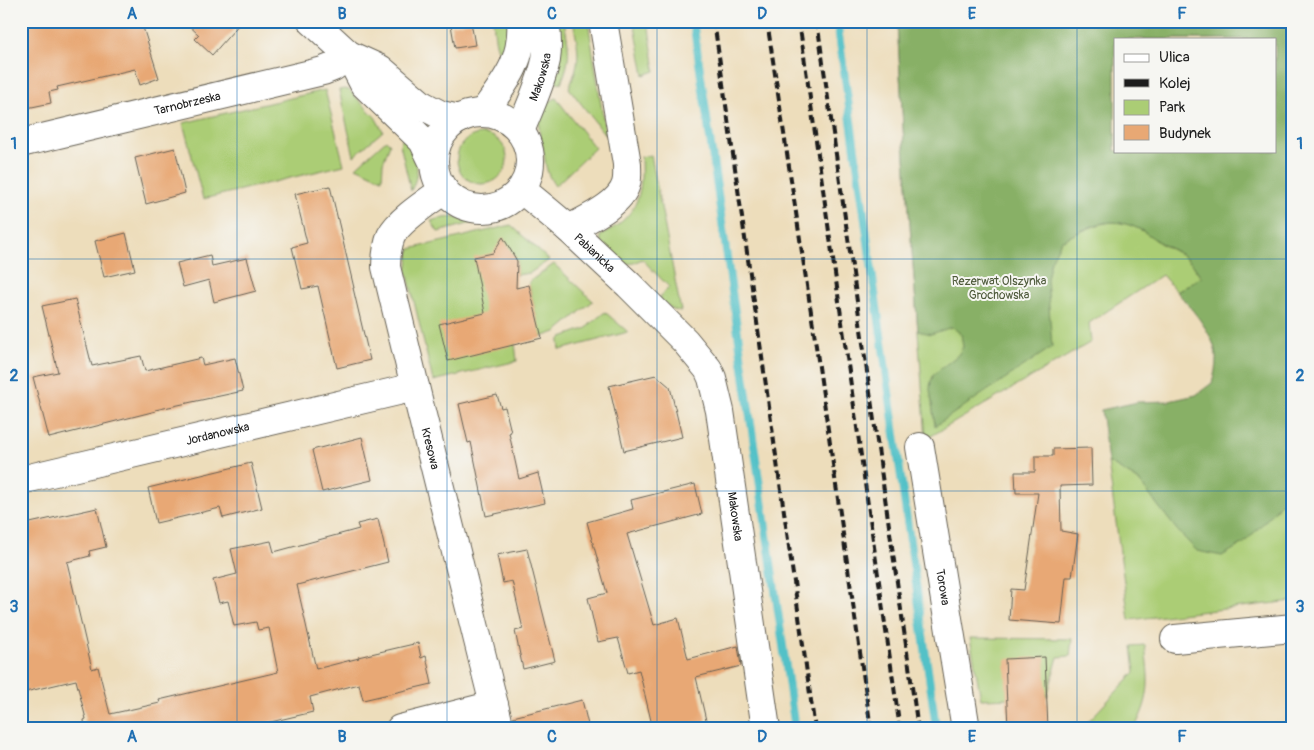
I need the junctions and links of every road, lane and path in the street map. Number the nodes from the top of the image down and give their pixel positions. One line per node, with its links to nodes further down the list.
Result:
1 (312, 21): 5 (street)
2 (521, 21): 6 (street, Makowska)
3 (545, 21): 7 (street, Makowska)
4 (603, 21): 12 (street)
5 (349, 55): 6 (street); 8 (street, Tarnobrzeska); 9 (street)
6 (471, 116): 7 (street); 9 (street)
7 (520, 131): 11 (street)
8 (21, 143)
9 (434, 164): 10 (street)
10 (444, 190): 11 (street); 14 (street, Kresowa)
11 (522, 190): 12 (street, Pabianicka)
12 (569, 229): 13 (street, Pabianicka)
13 (665, 320): 21 (street, Makowska)
14 (415, 387): 16 (street, Jordanowska); 19 (street, Kresowa)
15 (920, 447): 22 (street, Torowa)
16 (21, 480)
17 (1293, 628): 18 (street)
18 (1175, 639)
19 (497, 717): 20 (street)
20 (400, 729)
21 (766, 729)
22 (966, 729)

